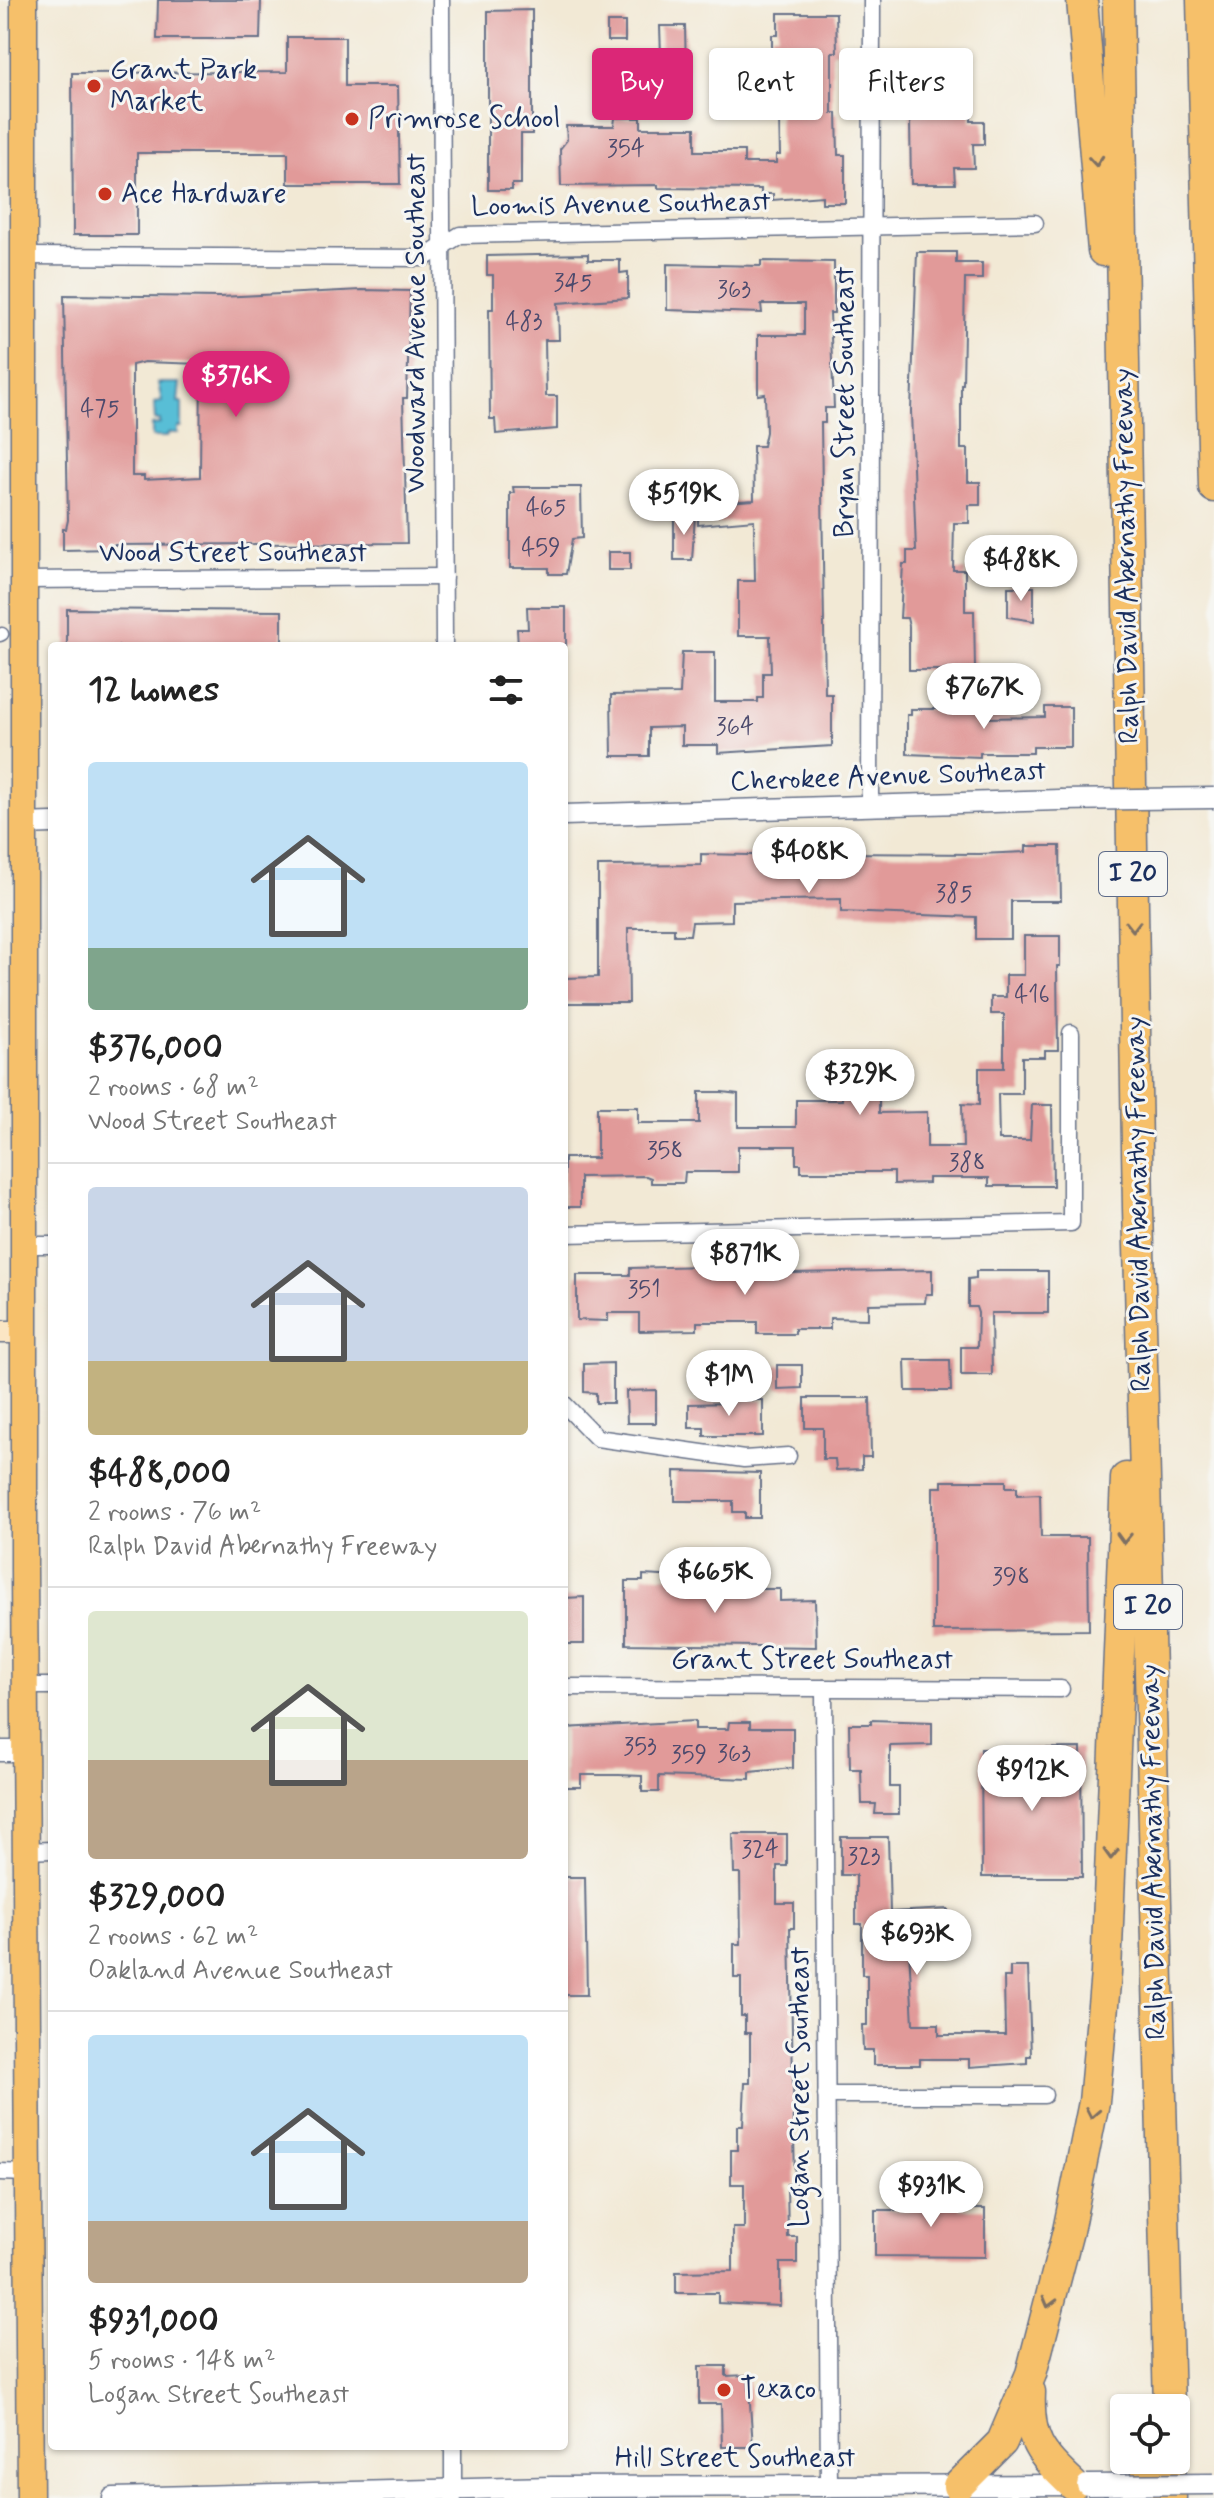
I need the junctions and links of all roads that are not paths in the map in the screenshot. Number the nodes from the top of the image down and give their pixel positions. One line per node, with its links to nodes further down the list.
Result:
1 (24, 0): 10 (main road)
2 (441, 0): 9 (street, Woodward Avenue Southeast)
3 (872, 0): 8 (street, Bryan Street Southeast)
4 (1082, 0): 12 (highway, one-way to 12)
5 (1118, 0): 12 (highway, Ralph David Abernathy Freeway / I 20)
6 (1202, 0): 11 (highway)
7 (1035, 223): 8 (street, Loomis Avenue Southeast)
8 (871, 225): 9 (street, Loomis Avenue Southeast); 17 (street, Bryan Street Southeast)
9 (442, 247): 10 (street, Loomis Avenue Southeast); 13 (street, Woodward Avenue Southeast)
10 (24, 256): 14 (main road)
11 (1214, 487)
12 (1126, 540): 22 (highway, Ralph David Abernathy Freeway / I 20, one-way to 22)
13 (444, 577): 14 (street, Wood Street Southeast); 15 (street, Woodward Avenue Southeast)
14 (23, 580): 20 (main road)
15 (444, 642)
16 (1214, 798): 17 (street, Cherokee Avenue Southeast, bridge)
17 (870, 805): 18 (street, Cherokee Avenue Southeast)
18 (568, 815)
19 (48, 823): 20 (street)
20 (23, 824): 24 (main road)
21 (1071, 1033): 23 (street)
22 (1138, 1208): 37 (highway, Ralph David Abernathy Freeway / I 20); 41 (highway, one-way to 41)
23 (568, 1234)
24 (23, 1245): 25 (street); 26 (main road)
25 (48, 1245)
26 (12, 1332): 29 (main road)
27 (568, 1408): 28 (street)
28 (788, 1456)
29 (24, 1686): 30 (street); 34 (main road)
30 (48, 1686)
31 (568, 1687): 32 (street, Grant Street Southeast)
32 (824, 1688): 33 (street, Grant Street Southeast); 38 (street, Logan Street Southeast)
33 (1061, 1689)
34 (12, 1751): 36 (main road)
35 (48, 1850): 36 (street)
36 (25, 1851): 40 (main road)
37 (1158, 2007): 42 (highway); 43 (highway, Ralph David Abernathy Freeway / I 20)
38 (826, 2095): 39 (street); 49 (street, Logan Street Southeast)
39 (1044, 2095)
40 (13, 2172): 52 (main road)
41 (1031, 2374): 48 (highway); 50 (highway)
42 (1148, 2394)
43 (1169, 2394)
44 (453, 2450): 51 (street)
45 (1147, 2474): 54 (highway)
46 (1170, 2474): 55 (highway)
47 (1214, 2484): 48 (street, Hill Street Southeast, bridge)
48 (1080, 2485): 50 (street, Hill Street Southeast)
49 (829, 2486): 50 (street, Hill Street Southeast); 51 (street, Hill Street Southeast)
50 (958, 2486)
51 (453, 2494): 53 (street, Hill Street Southeast)
52 (30, 2498)
53 (113, 2498)
54 (1146, 2498)
55 (1171, 2498)

